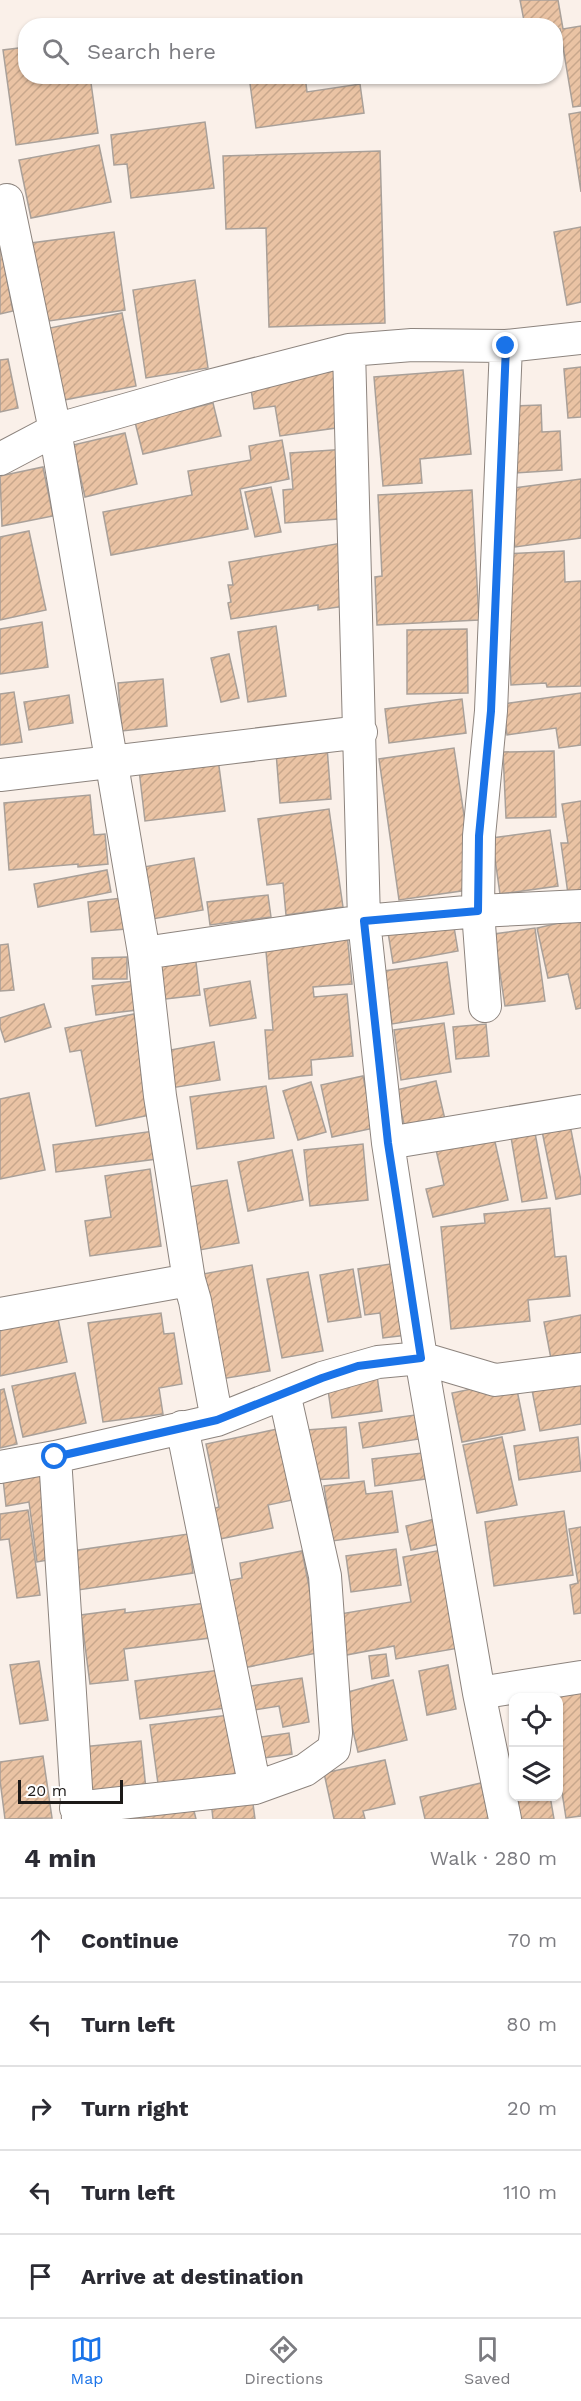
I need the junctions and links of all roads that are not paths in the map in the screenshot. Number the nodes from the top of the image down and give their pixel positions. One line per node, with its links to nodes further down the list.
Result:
1 (7, 200): 5 (street)
2 (581, 338): 3 (street)
3 (506, 346): 4 (street); 11 (street)
4 (349, 351): 5 (street); 7 (street)
5 (55, 430): 6 (street); 8 (street)
6 (0, 459)
7 (360, 732): 8 (street); 12 (street)
8 (110, 763): 9 (street); 13 (street)
9 (0, 775)
10 (581, 906): 11 (street)
11 (478, 911): 12 (street); 14 (street)
12 (364, 921): 13 (street); 16 (street)
13 (144, 953): 17 (street)
14 (485, 1006)
15 (581, 1111): 16 (street)
16 (388, 1143): 19 (street)
17 (189, 1280): 18 (street); 22 (street)
18 (0, 1314)
19 (421, 1358): 20 (street); 21 (street); 27 (street)
20 (581, 1369)
21 (284, 1393): 22 (street); 28 (street)
22 (217, 1420): 23 (street)
23 (182, 1427): 24 (street); 28 (street)
24 (55, 1457): 25 (street); 29 (street)
25 (0, 1467)
26 (581, 1677): 27 (street)
27 (479, 1693): 30 (street)
28 (255, 1788): 29 (street)
29 (77, 1814)
30 (505, 1819)

